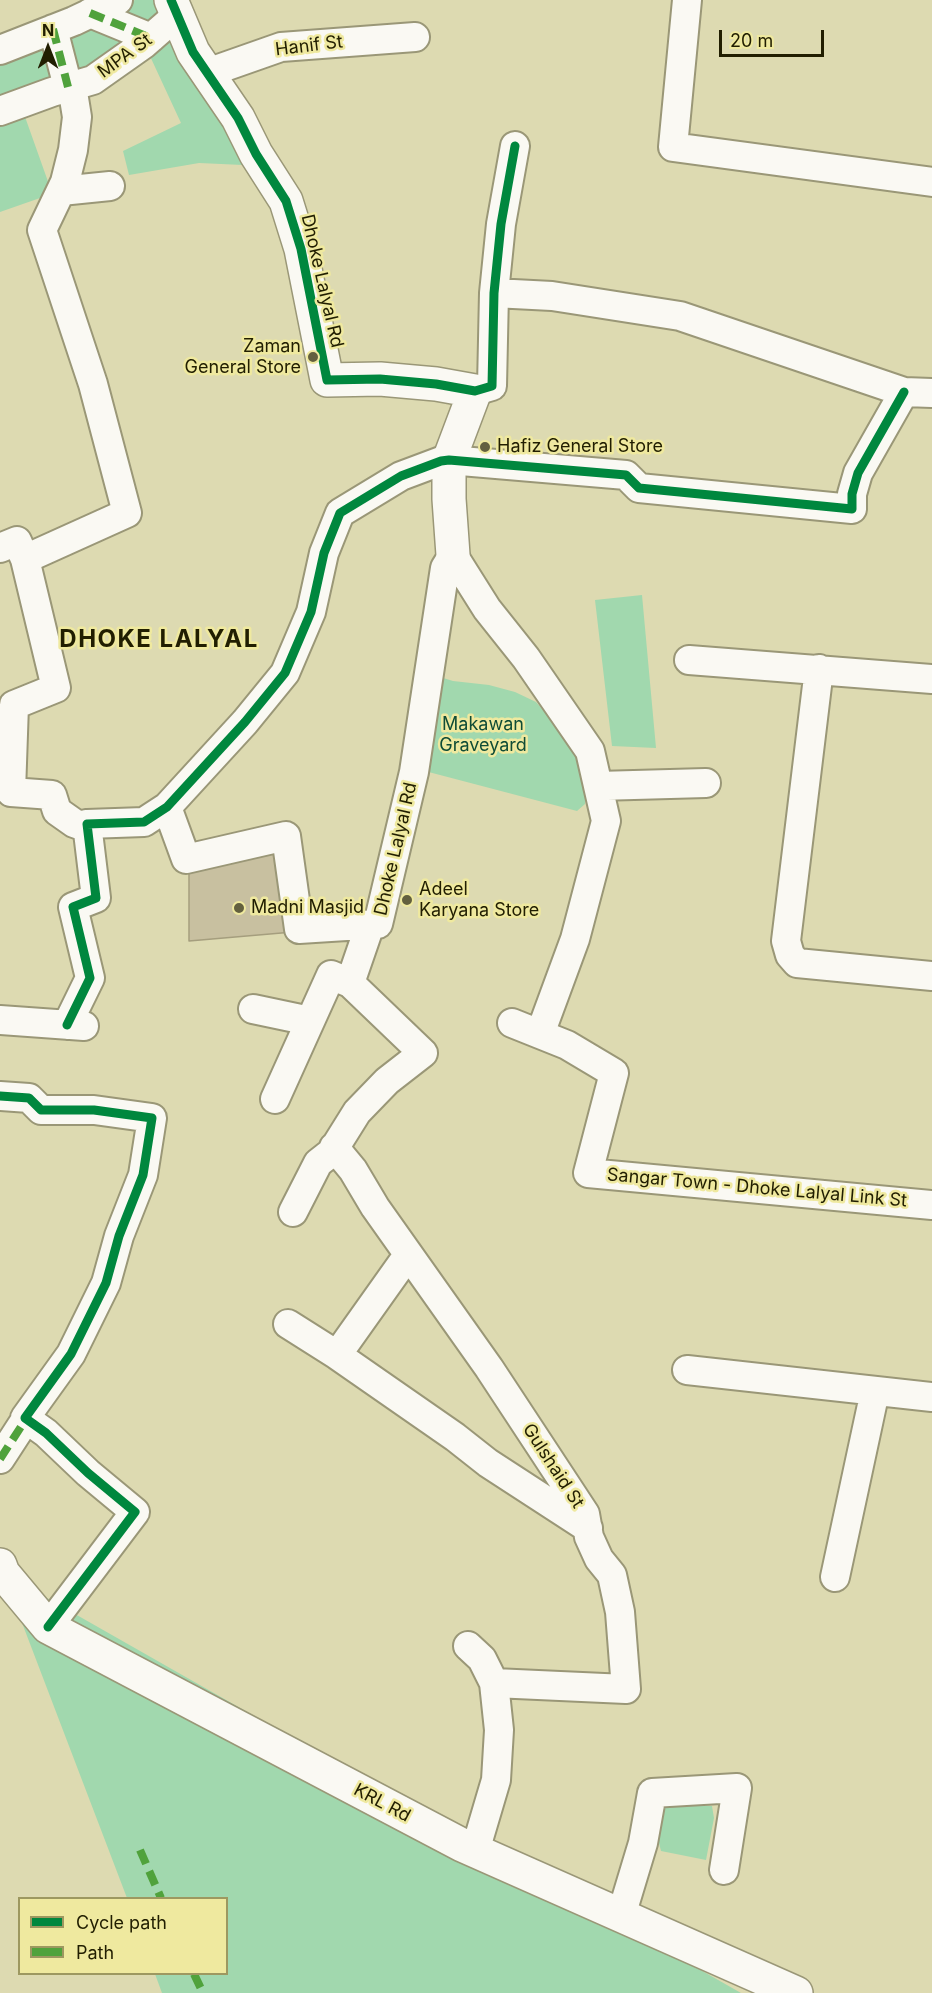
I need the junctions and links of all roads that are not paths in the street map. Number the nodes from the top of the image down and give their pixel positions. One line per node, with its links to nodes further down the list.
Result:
1 (118, 0): 4 (street)
2 (687, 0): 13 (street)
3 (174, 8): 7 (street, MPA St); 9 (main road, Dhoke Lalyal Rd)
4 (90, 13): 5 (street); 7 (street)
5 (53, 29): 8 (street); 10 (street)
6 (415, 37): 9 (street, Hanif St)
7 (151, 38): 10 (street, MPA St)
8 (0, 50)
9 (207, 73): 17 (main road, Dhoke Lalyal Rd)
10 (70, 86): 11 (street, MPA St); 15 (street)
11 (0, 111)
12 (515, 146): 16 (street)
13 (932, 182)
14 (110, 186): 15 (street)
15 (61, 191): 20 (street)
16 (494, 293): 17 (street); 18 (street)
17 (475, 391): 19 (main road, Dhoke Lalyal Rd)
18 (918, 392): 19 (street)
19 (449, 460): 21 (main road, Dhoke Lalyal Rd); 28 (street)
20 (13, 553): 27 (street)
21 (453, 555): 26 (street, Dhoke Lalyal Rd); 30 (street, Dhoke Lalyal Rd)
22 (689, 660): 23 (street)
23 (819, 669): 24 (street); 31 (street)
24 (932, 679)
25 (706, 783): 26 (street)
26 (598, 786): 37 (street, Dhoke Lalyal Rd)
27 (5, 795): 29 (street)
28 (167, 807): 29 (street); 30 (street, Dhoke Lalyal Rd)
29 (88, 828): 34 (street)
30 (370, 925): 32 (street)
31 (932, 976)
32 (350, 982): 35 (street); 40 (street)
33 (253, 1009): 35 (street)
34 (0, 1020)
35 (310, 1021): 39 (street)
36 (512, 1023): 37 (street, Sangar Town - Dhoke Lalyal Link St)
37 (540, 1034): 41 (street, Sangar Town - Dhoke Lalyal Link St)
38 (0, 1096): 49 (street)
39 (275, 1099)
40 (334, 1147): 42 (street); 43 (street, Gulshaid St)
41 (932, 1205)
42 (293, 1212)
43 (408, 1255): 45 (street); 51 (street, Gulshaid St)
44 (288, 1324): 45 (street)
45 (337, 1355): 51 (street)
46 (687, 1370): 47 (street)
47 (875, 1391): 48 (street); 53 (street)
48 (932, 1397)
49 (26, 1419): 50 (street); 54 (street)
50 (0, 1459)
51 (588, 1528): 56 (street, Gulshaid St)
52 (0, 1565): 54 (main road, KRL Rd)
53 (835, 1577)
54 (48, 1627): 57 (main road, KRL Rd)
55 (468, 1646): 56 (street)
56 (494, 1683): 57 (street)
57 (475, 1851): 59 (main road, KRL Rd)
58 (724, 1870): 59 (street)
59 (621, 1916): 60 (main road, KRL Rd)
60 (796, 1993)

